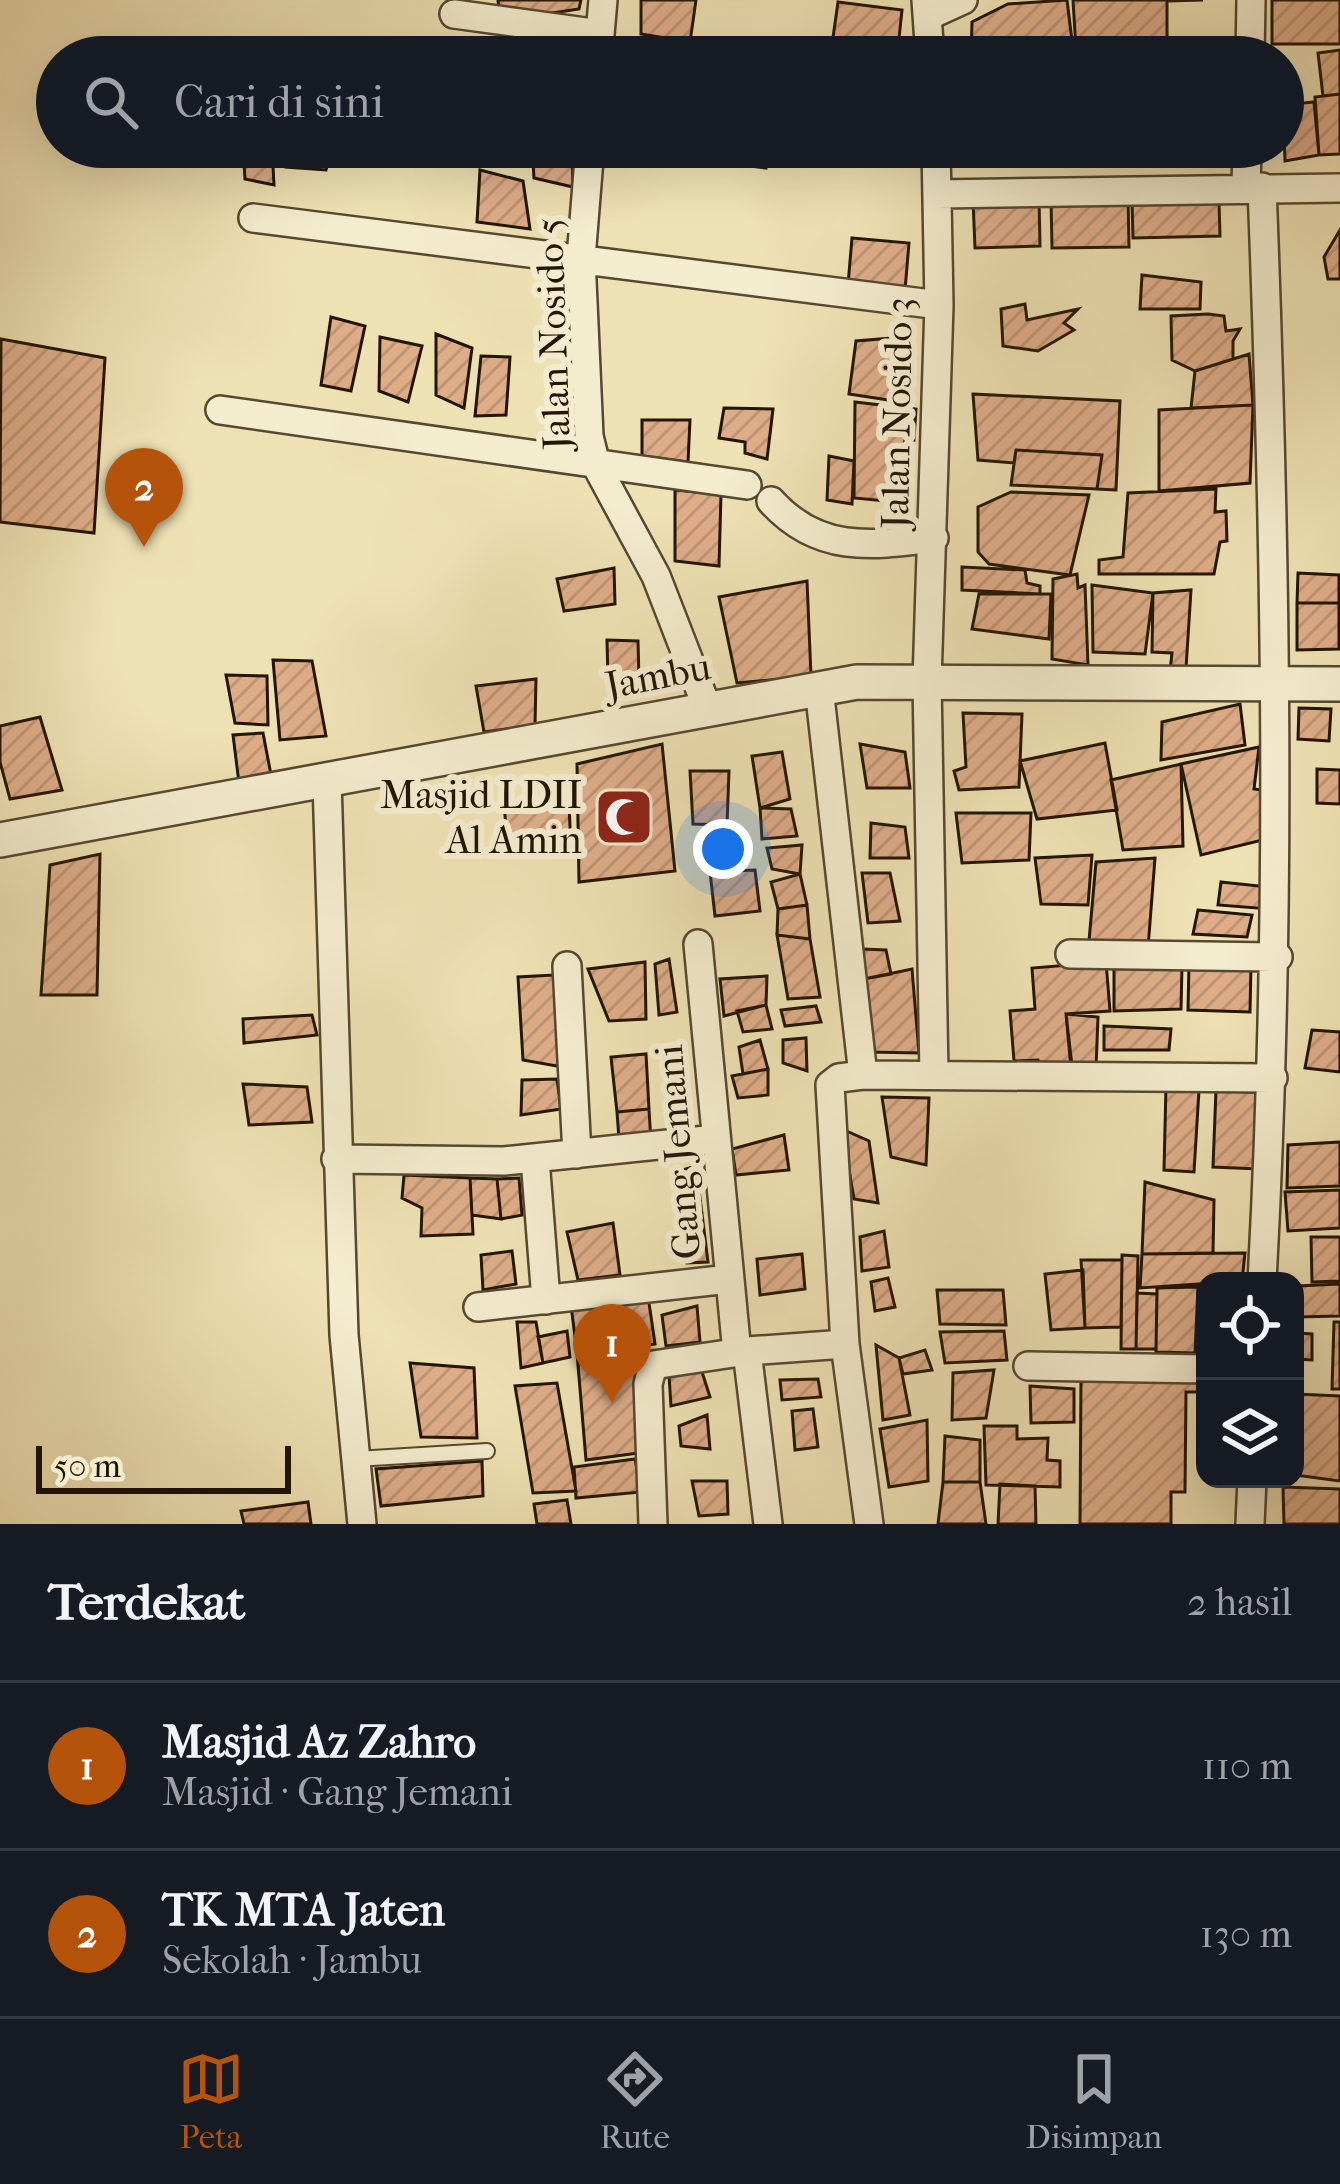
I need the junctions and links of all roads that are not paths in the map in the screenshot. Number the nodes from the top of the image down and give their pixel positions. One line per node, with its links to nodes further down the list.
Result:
1 (603, 0): 7 (street)
2 (963, 0): 4 (street)
3 (1251, 0): 8 (street)
4 (927, 8)
5 (454, 14): 6 (street)
6 (554, 36)
7 (600, 36)
8 (1250, 36)
9 (588, 168): 16 (street, Jalan Nosido 5)
10 (937, 168): 14 (street, Jalan Nosido 3)
11 (1251, 168): 12 (street)
12 (1254, 187): 13 (street); 14 (street); 24 (street)
13 (1340, 188)
14 (939, 194): 17 (street, Jalan Nosido 3)
15 (253, 218): 16 (street)
16 (581, 258): 17 (street); 19 (street, Jalan Nosido 5)
17 (939, 305): 22 (street, Jalan Nosido 3)
18 (220, 410): 19 (street)
19 (596, 465): 20 (street); 27 (street, Jalan Nosido 5)
20 (747, 485)
21 (771, 502): 22 (street)
22 (934, 538): 23 (street, Jalan Nosido 3)
23 (927, 680): 24 (street, Jambu); 26 (street, Jambu); 35 (street, Jalan Nosido 3)
24 (1278, 684): 25 (street, Jambu); 32 (street)
25 (1340, 684)
26 (819, 688): 27 (street, Jambu); 34 (street)
27 (708, 710): 28 (street, Jambu)
28 (327, 781): 29 (street, Jambu); 39 (street)
29 (0, 840)
30 (698, 944): 37 (street, Gang Jemani)
31 (1070, 954): 32 (street)
32 (1278, 957): 36 (street)
33 (567, 966): 38 (street)
34 (863, 1075): 35 (street); 45 (street)
35 (934, 1075): 36 (street)
36 (1273, 1078): 41 (street)
37 (716, 1139): 38 (street); 42 (street, Gang Jemani)
38 (577, 1154): 40 (street)
39 (336, 1159): 40 (street); 50 (street)
40 (536, 1159): 43 (street)
41 (1262, 1272)
42 (729, 1279): 43 (street); 46 (street, Gang Jemani)
43 (546, 1300): 44 (street)
44 (478, 1307)
45 (845, 1344): 46 (street); 55 (street)
46 (742, 1352): 53 (street); 54 (street, Gang Jemani)
47 (1028, 1366): 48 (street)
48 (1196, 1369)
49 (487, 1451): 50 (lane)
50 (356, 1459): 52 (street)
51 (1252, 1488): 56 (street)
52 (362, 1524)
53 (653, 1524)
54 (768, 1524)
55 (869, 1524)
56 (1250, 1524)

